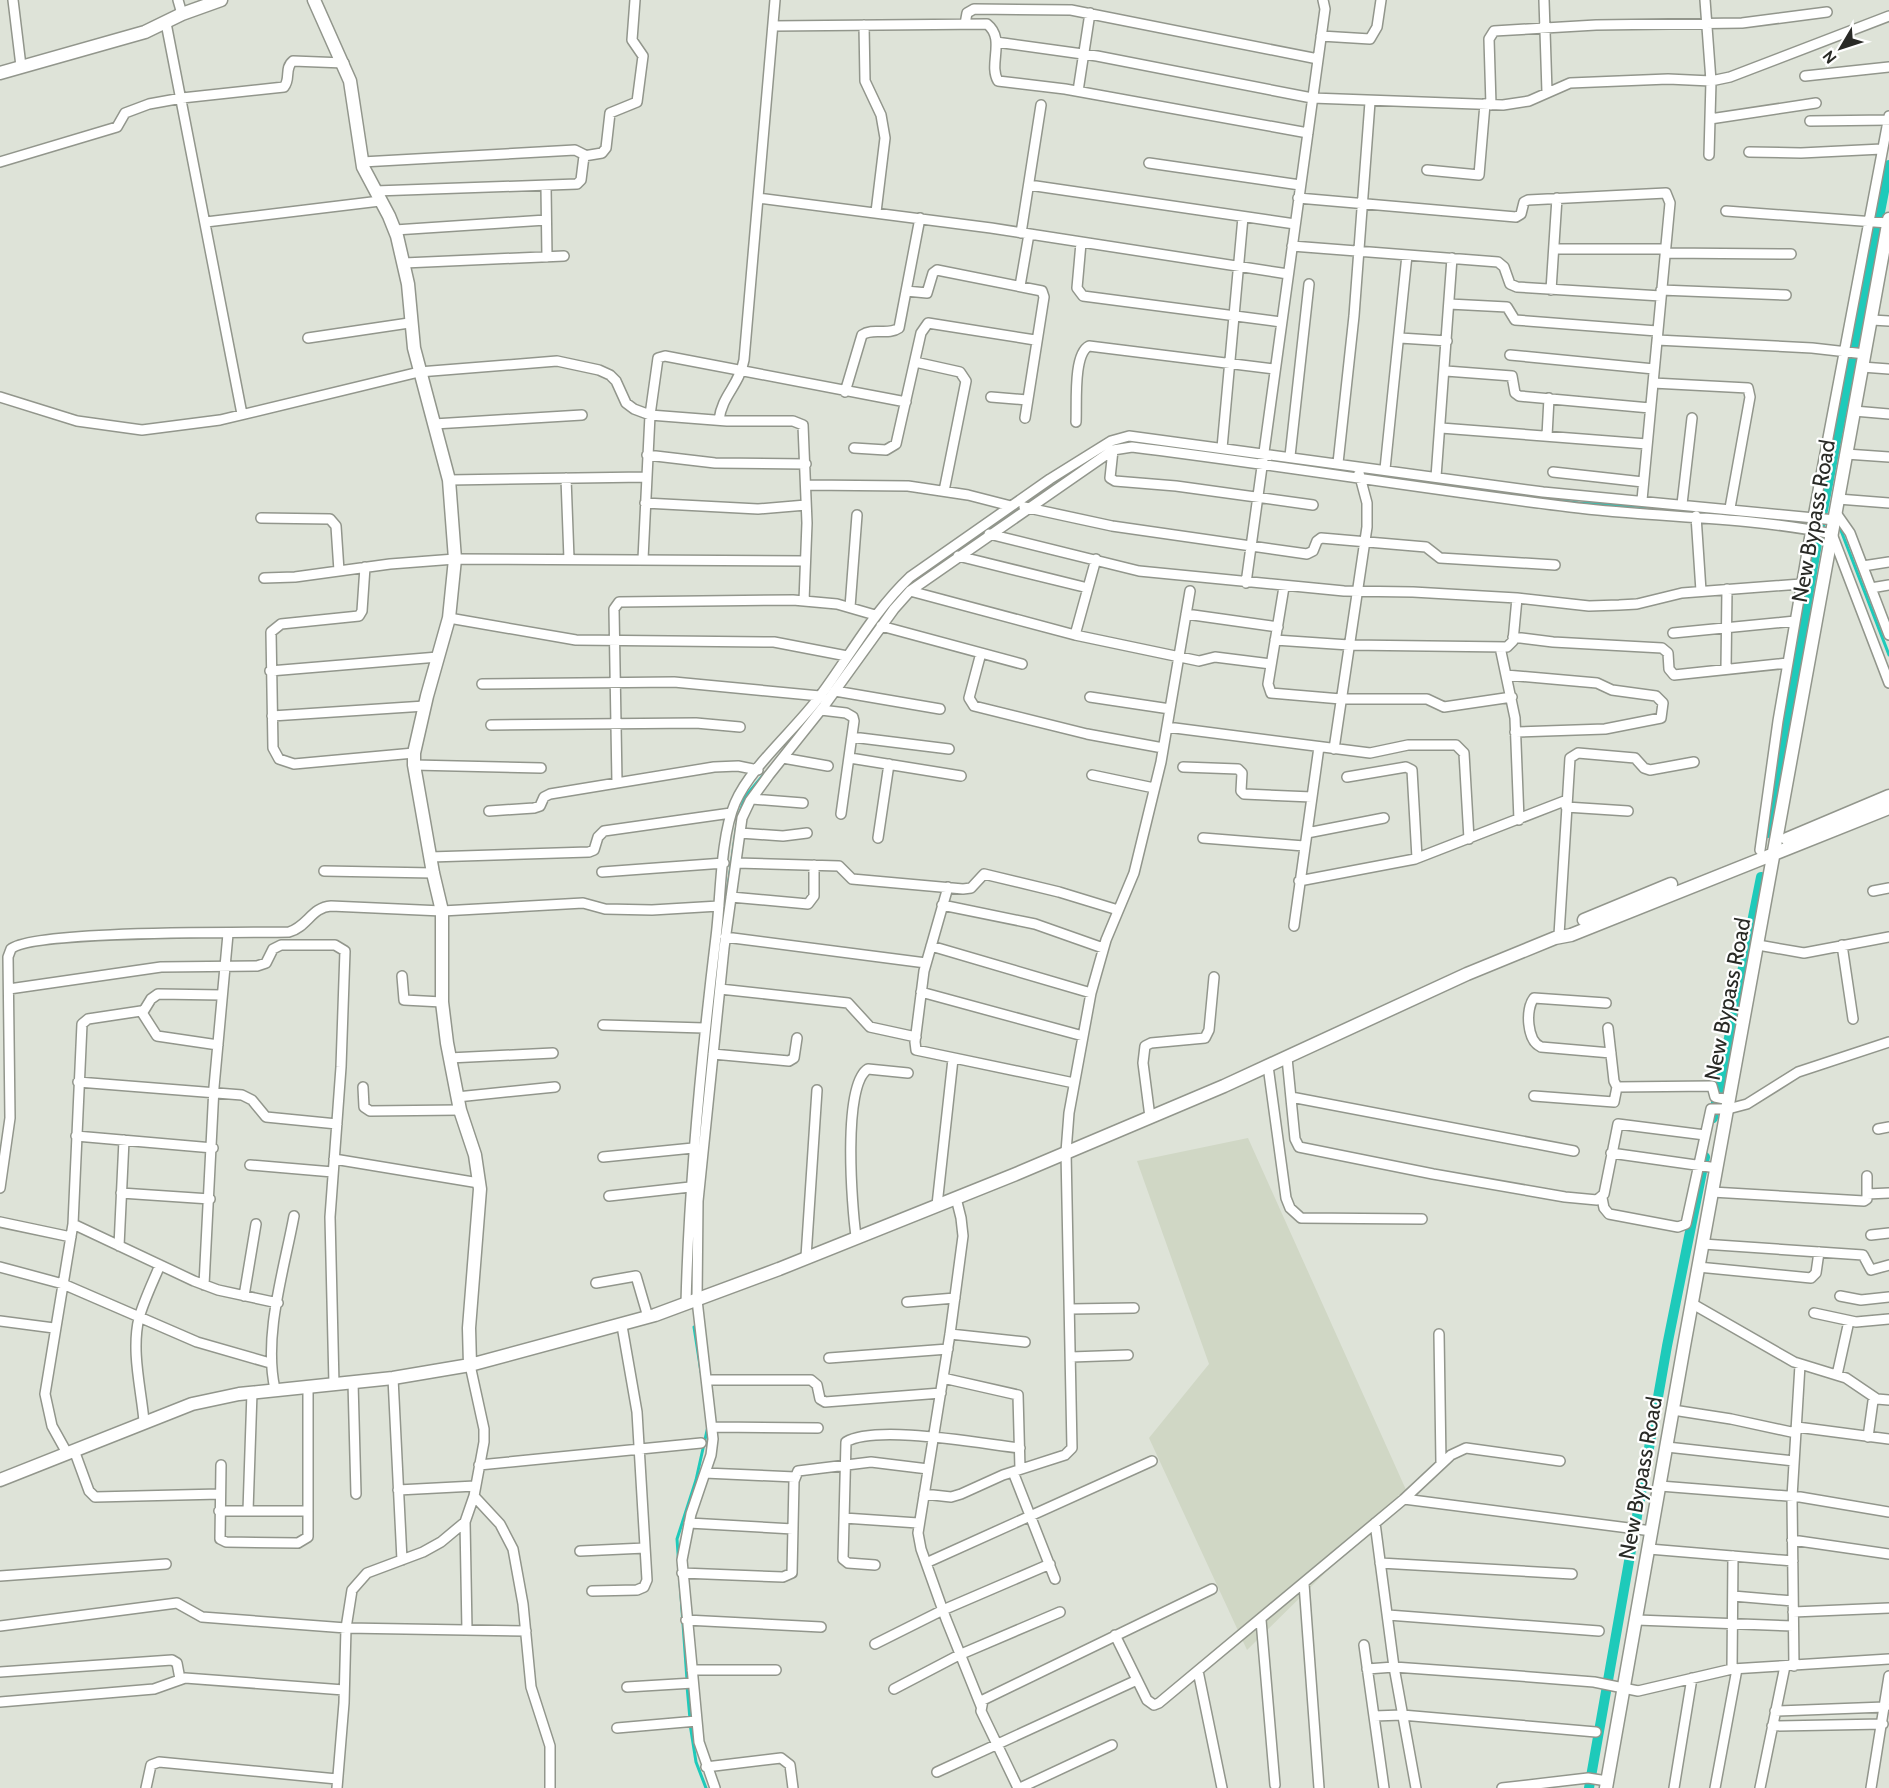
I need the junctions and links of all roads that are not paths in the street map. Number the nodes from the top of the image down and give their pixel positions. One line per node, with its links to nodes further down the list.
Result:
1 (13, 0): 26 (street)
2 (178, 0): 13 (street)
3 (221, 0): 13 (street)
4 (314, 0): 25 (street)
5 (635, 0): 45 (street)
6 (775, 0): 19 (street)
7 (1323, 0): 21 (street)
8 (1381, 0): 21 (street)
9 (1544, 0): 20 (street)
10 (1705, 0): 18 (street)
11 (1827, 12): 18 (street)
12 (1090, 13): 16 (street); 23 (street); 24 (street)
13 (182, 14): 15 (street)
14 (1889, 16): 30 (street)
15 (166, 23): 26 (street); 33 (street)
16 (965, 24): 17 (street); 22 (street)
17 (864, 25): 19 (street); 60 (street)
18 (1707, 25): 20 (street); 30 (street)
19 (773, 26): 55 (street)
20 (1544, 29): 32 (street); 38 (street)
21 (1321, 36): 24 (street)
22 (996, 42): 23 (street); 31 (street)
23 (1082, 53): 31 (street); 34 (street)
24 (1318, 59): 34 (street)
25 (344, 63): 33 (street); 48 (street)
26 (21, 66): 28 (street)
27 (1889, 67): 29 (street)
28 (0, 73)
29 (1805, 76)
30 (1711, 81): 32 (street); 39 (street)
31 (1078, 91): 42 (street)
32 (1547, 92): 38 (street)
33 (182, 98): 47 (street); 65 (street)
34 (1312, 98): 35 (street); 42 (street)
35 (1370, 102): 38 (street); 58 (street)
36 (1816, 103): 39 (street)
37 (1041, 105): 51 (street)
38 (1488, 105): 50 (street)
39 (1710, 119): 46 (street)
40 (1889, 119): 41 (street); 43 (street)
41 (1810, 121)
42 (1308, 133): 52 (street)
43 (1882, 149): 44 (street); 64 (street)
44 (1749, 152)
45 (585, 155): 48 (street); 53 (street)
46 (1708, 155)
47 (0, 162)
48 (362, 162): 54 (street)
49 (1149, 163): 52 (street)
50 (1427, 170)
51 (1029, 185): 61 (street); 68 (street)
52 (1300, 185): 56 (street)
53 (546, 187): 54 (street); 63 (street)
54 (377, 196): 65 (street); 67 (street)
55 (758, 198): 60 (street); 108 (street)
56 (1298, 198): 58 (street); 66 (street)
57 (1557, 198): 58 (street); 72 (street); 73 (street)
58 (1362, 203): 74 (street)
59 (1726, 211): 64 (street)
60 (876, 212): 62 (street)
61 (1243, 217): 66 (street); 81 (street)
62 (920, 218): 68 (street); 86 (street)
63 (546, 220): 67 (street); 78 (street)
64 (1879, 221): 71 (street, New Bypass Road); 100 (street)
65 (206, 222): 120 (street)
66 (1295, 225): 70 (street)
67 (395, 230): 80 (street)
68 (1025, 233): 69 (street); 84 (street)
69 (1081, 243): 81 (street); 90 (street)
70 (1292, 246): 74 (street); 82 (street)
71 (1886, 246): 91 (street, New Bypass Road)
72 (1554, 249): 73 (street); 85 (street)
73 (1665, 251): 75 (street); 87 (street)
74 (1359, 252): 76 (street); 140 (street)
75 (1791, 254)
76 (1407, 255): 79 (street); 97 (street)
77 (564, 256): 78 (street)
78 (547, 257): 80 (street)
79 (1452, 258): 85 (street); 89 (street)
80 (404, 263): 94 (street)
81 (1239, 267): 82 (street); 90 (street)
82 (1288, 274): 93 (street)
83 (1309, 284): 137 (street)
84 (1020, 286): 86 (street); 98 (street)
85 (1551, 290): 87 (street)
86 (906, 291): 112 (street)
87 (1661, 293): 88 (street); 95 (street)
88 (1786, 295)
89 (1449, 304): 95 (street); 99 (street)
90 (1234, 316): 93 (street); 103 (street)
91 (1872, 320): 92 (street); 100 (street, New Bypass Road)
92 (1889, 321)
93 (1281, 322): 105 (street)
94 (409, 323): 96 (street); 110 (street)
95 (1657, 335): 100 (street); 106 (street)
96 (308, 338)
97 (1400, 338): 99 (street); 142 (street)
98 (1035, 340): 102 (street); 116 (street)
99 (1447, 341): 109 (street)
100 (1852, 353): 104 (street, New Bypass Road); 164 (street)
101 (1510, 355): 106 (street)
102 (915, 362): 117 (street); 151 (street)
103 (1229, 363): 105 (street); 127 (street); 133 (street)
104 (1862, 367): 107 (street); 119 (street, New Bypass Road)
105 (1274, 369): 139 (street)
106 (1654, 369): 111 (street)
107 (1889, 369)
108 (742, 371): 112 (street); 123 (street); 126 (street)
109 (1446, 371): 115 (street); 129 (street)
110 (419, 372): 120 (street); 123 (street); 128 (street)
111 (1653, 383): 118 (street); 161 (street)
112 (845, 392): 117 (street)
113 (0, 397): 120 (street)
114 (991, 397): 116 (street)
115 (1549, 398): 118 (street); 130 (street)
116 (1027, 400): 124 (street)
117 (906, 402): 132 (street)
118 (1650, 408): 131 (street)
119 (1854, 411): 121 (street); 135 (street, New Bypass Road)
120 (242, 414)
121 (1889, 414)
122 (582, 415): 128 (street)
123 (650, 415): 126 (street); 136 (street)
124 (1025, 418)
125 (1692, 418): 157 (street)
126 (719, 420): 141 (street)
127 (1076, 422)
128 (434, 424): 148 (street)
129 (1441, 428): 130 (street); 146 (street)
130 (1547, 436): 131 (street)
131 (1647, 444): 149 (street)
132 (854, 448)
133 (1222, 448): 139 (street); 160 (street)
134 (1113, 450): 139 (street); 152 (street); 160 (street)
135 (1846, 454): 138 (street); 153 (street, New Bypass Road)
136 (647, 455): 141 (street); 145 (street)
137 (1290, 456): 139 (street); 140 (street)
138 (1889, 457)
139 (1265, 459): 143 (street); 152 (street)
140 (1338, 463): 143 (street)
141 (806, 464): 150 (street)
142 (1385, 470): 143 (street); 146 (street)
143 (1359, 472): 163 (street); 168 (street)
144 (1553, 472): 149 (street)
145 (646, 477): 147 (street); 155 (street)
146 (1436, 477): 154 (street)
147 (566, 478): 148 (street); 172 (street)
148 (449, 480): 171 (street)
149 (1643, 482): 154 (street)
150 (806, 485): 151 (street); 159 (street)
151 (944, 491): 160 (street)
152 (1259, 497): 158 (street); 169 (street)
153 (1838, 499): 156 (street); 164 (street, New Bypass Road)
154 (1642, 500): 157 (street)
155 (645, 503): 159 (street); 173 (street)
156 (1889, 503)
157 (1682, 504): 161 (street)
158 (1313, 505)
159 (806, 506): 175 (street)
160 (1019, 506): 167 (street); 169 (street); 197 (street)
161 (1730, 508): 164 (street)
162 (857, 515): 195 (street)
163 (1696, 516): 166 (street); 192 (street)
164 (1825, 517): 166 (street, New Bypass Road); 178 (street)
165 (261, 518): 180 (street)
166 (1820, 531): 183 (street); 222 (street); 277 (street, New Bypass Road)
167 (989, 534): 170 (street); 174 (street)
168 (1365, 541): 169 (street); 177 (street); 191 (street)
169 (1252, 544): 182 (street)
170 (958, 556): 186 (street); 189 (street)
171 (454, 559): 172 (street); 179 (street); 198 (street)
172 (569, 559): 173 (street)
173 (643, 559): 175 (street)
174 (1096, 559): 182 (street); 186 (street)
175 (806, 561): 194 (street)
176 (1889, 562): 178 (street)
177 (1555, 565)
178 (1863, 566): 188 (street)
179 (365, 567): 180 (street); 219 (street)
180 (339, 571): 181 (street)
181 (264, 578)
182 (1246, 583): 185 (street)
183 (1802, 584): 187 (street); 199 (street)
184 (1889, 585): 188 (street)
185 (1284, 587): 191 (street); 201 (street)
186 (1088, 588): 205 (street)
187 (1727, 588): 192 (street); 202 (street)
188 (1871, 588): 204 (street)
189 (910, 591): 200 (street); 205 (street)
190 (1190, 591): 196 (street)
191 (1357, 591): 193 (street); 209 (street)
192 (1701, 591): 193 (street)
193 (1516, 598): 206 (street)
194 (804, 601): 195 (street); 208 (street)
195 (850, 607): 197 (street)
196 (1186, 614): 201 (street); 214 (street)
197 (875, 615): 212 (street)
198 (448, 618): 208 (street); 213 (street)
199 (1795, 621): 202 (street); 215 (street)
200 (881, 626): 211 (street); 224 (street)
201 (1278, 627): 207 (street)
202 (1727, 627): 203 (street); 218 (street)
203 (1673, 633)
204 (1889, 634)
205 (1075, 635): 214 (street)
206 (1513, 637): 210 (street); 218 (street)
207 (1275, 640): 209 (street); 217 (street)
208 (616, 642): 212 (street); 221 (street)
209 (1349, 645): 210 (street); 228 (street)
210 (1500, 647): 220 (street)
211 (981, 653): 216 (street); 241 (street)
212 (847, 656): 225 (street)
213 (438, 657): 219 (street); 229 (street)
214 (1179, 657): 217 (street); 231 (street)
215 (1788, 663): 218 (street); 278 (street)
216 (1022, 664)
217 (1271, 664): 228 (street)
218 (1726, 669)
219 (270, 671): 233 (street)
220 (1506, 675): 227 (street); 238 (street)
221 (617, 683): 223 (street); 225 (street); 234 (street)
222 (1889, 683)
223 (482, 684)
224 (835, 691): 230 (street); 232 (street)
225 (820, 696): 252 (street)
226 (1090, 697): 231 (street)
227 (1512, 697): 228 (street); 238 (street)
228 (1341, 699): 243 (street)
229 (425, 706): 233 (street); 246 (street)
230 (940, 709)
231 (1170, 709): 237 (street)
232 (820, 710): 239 (street); 244 (street)
233 (272, 716): 246 (street)
234 (616, 723): 235 (street); 236 (street); 256 (street)
235 (491, 725)
236 (740, 727)
237 (1167, 727): 240 (street); 241 (street)
238 (1515, 732): 269 (street)
239 (852, 737): 242 (street); 245 (street)
240 (1319, 747): 243 (street); 259 (street)
241 (1163, 748): 257 (street)
242 (949, 749)
243 (1334, 749): 275 (street)
244 (783, 758): 249 (street); 260 (street)
245 (850, 758): 248 (street); 267 (street)
246 (414, 759): 251 (street); 279 (street)
247 (1694, 762): 262 (street)
248 (889, 764): 254 (street); 273 (street)
249 (828, 766)
250 (1183, 767): 259 (street)
251 (541, 768)
252 (758, 770): 256 (street); 266 (street)
253 (1092, 775): 257 (street)
254 (961, 776)
255 (1347, 777): 280 (street)
256 (617, 783): 264 (street)
257 (1154, 788): 294 (street)
258 (1889, 796): 277 (street)
259 (1312, 797): 272 (street)
260 (752, 799): 261 (street); 270 (street)
261 (803, 802)
262 (1567, 803): 265 (street); 269 (street); 298 (street)
263 (1889, 808): 277 (street)
264 (489, 811)
265 (1628, 811)
266 (731, 813): 279 (street); 281 (street)
267 (841, 814)
268 (1384, 818): 272 (street)
269 (1519, 820): 275 (street)
270 (740, 833): 271 (street); 282 (street)
271 (807, 833)
272 (1307, 833): 276 (street)
273 (878, 838)
274 (1203, 838): 276 (street)
275 (1469, 839): 280 (street)
276 (1305, 846): 287 (street)
277 (1776, 847): 278 (street); 298 (street); 301 (street, New Bypass Road)
278 (1760, 850): 298 (street)
279 (430, 857): 286 (street)
280 (1417, 858): 287 (street)
281 (724, 863): 285 (street); 293 (street)
282 (736, 863): 283 (street); 291 (street)
283 (814, 865): 288 (street); 291 (street)
284 (324, 871): 286 (street)
285 (602, 872)
286 (433, 873): 295 (street)
287 (1299, 881): 296 (street)
288 (948, 887): 292 (street); 294 (street)
289 (1889, 888): 290 (street)
290 (1873, 891)
291 (731, 897): 299 (street)
292 (942, 905): 303 (street); 304 (street)
293 (719, 906): 295 (street); 319 (street)
294 (1118, 910): 304 (street)
295 (442, 911): 297 (street); 314 (street)
296 (1294, 926)
297 (228, 934): 306 (street); 309 (street)
298 (1557, 936): 330 (street)
299 (725, 937): 305 (street); 310 (street)
300 (1889, 937): 302 (street)
301 (1758, 945): 302 (street); 345 (street, New Bypass Road)
302 (1842, 945): 317 (street)
303 (930, 946): 305 (street); 312 (street)
304 (1103, 948): 312 (street)
305 (926, 963): 311 (street)
306 (225, 966): 309 (street); 313 (street); 348 (street)
307 (402, 976): 314 (street)
308 (1214, 977): 347 (street)
309 (9, 989): 333 (street)
310 (720, 989): 322 (street); 328 (street)
311 (921, 992): 321 (street); 322 (street)
312 (1092, 993): 321 (street)
313 (222, 995): 316 (street); 325 (street)
314 (442, 1002): 329 (street)
315 (1606, 1003): 327 (street)
316 (143, 1012): 325 (street); 335 (street)
317 (1853, 1019)
318 (603, 1025): 319 (street)
319 (704, 1028): 354 (street)
320 (1608, 1028): 327 (street)
321 (1083, 1036): 336 (street)
322 (916, 1037): 331 (street)
323 (797, 1038): 328 (street)
324 (1889, 1042): 345 (street)
325 (218, 1045): 341 (street)
326 (553, 1053): 329 (street)
327 (1611, 1053): 339 (street)
328 (712, 1054): 402 (street)
329 (449, 1058): 342 (street)
330 (1287, 1058): 332 (street); 344 (street)
331 (953, 1059): 336 (street); 377 (street)
332 (1269, 1066): 347 (street); 379 (street)
333 (5, 1068): 361 (street)
334 (908, 1073): 385 (street)
335 (78, 1082): 341 (street); 351 (street)
336 (1074, 1083): 357 (street)
337 (363, 1087): 346 (street)
338 (555, 1087): 342 (street)
339 (1617, 1087): 343 (street); 345 (street)
340 (817, 1090): 390 (street)
341 (213, 1095): 348 (street); 355 (street)
342 (457, 1096): 346 (street)
343 (1534, 1096)
344 (1291, 1097): 356 (street); 375 (street)
345 (1721, 1104): 352 (street); 363 (street, New Bypass Road)
346 (460, 1110): 366 (street)
347 (1150, 1117): 357 (street)
348 (337, 1124): 360 (street)
349 (1889, 1127): 350 (street)
350 (1878, 1129)
351 (76, 1136): 353 (street); 381 (street)
352 (1705, 1136): 358 (street); 363 (street)
353 (124, 1140): 355 (street); 370 (street)
354 (693, 1148): 359 (street); 367 (street)
355 (213, 1149): 376 (street)
356 (1574, 1151)
357 (1066, 1152): 374 (street); 407 (street)
358 (1611, 1154): 363 (street); 375 (street)
359 (603, 1157)
360 (334, 1159): 364 (street); 366 (street)
361 (2, 1162): 368 (street)
362 (250, 1165): 364 (street)
363 (1707, 1167): 369 (street, New Bypass Road); 375 (street)
364 (333, 1172): 431 (street)
365 (1868, 1176): 372 (street)
366 (479, 1183): 424 (street)
367 (690, 1187): 373 (street); 402 (street)
368 (0, 1188)
369 (1712, 1192): 372 (street); 387 (street, New Bypass Road)
370 (121, 1193): 376 (street); 388 (street)
371 (1889, 1193): 372 (street)
372 (1867, 1194)
373 (609, 1196)
374 (956, 1198): 377 (street); 401 (street)
375 (1602, 1198)
376 (210, 1200): 397 (street)
377 (937, 1205): 385 (street)
378 (294, 1216): 404 (street)
379 (1422, 1219)
380 (0, 1222): 386 (street)
381 (73, 1224): 386 (street); 388 (street)
382 (256, 1224): 398 (street)
383 (1889, 1233): 384 (street)
384 (1871, 1234)
385 (856, 1236): 390 (street)
386 (71, 1237): 396 (street)
387 (1702, 1244): 389 (street); 394 (street, New Bypass Road)
388 (119, 1246): 391 (street)
389 (1819, 1252): 392 (street); 394 (street)
390 (807, 1257): 402 (street)
391 (160, 1265): 397 (street); 409 (street)
392 (1889, 1265)
393 (0, 1267): 396 (street)
394 (1698, 1267): 405 (street, New Bypass Road)
395 (596, 1283): 410 (street)
396 (63, 1284): 409 (street); 415 (street)
397 (204, 1285): 398 (street)
398 (244, 1296): 404 (street)
399 (1840, 1296): 400 (street)
400 (1889, 1297)
401 (955, 1298): 403 (street); 416 (street)
402 (691, 1302): 410 (street); 429 (street)
403 (907, 1302)
404 (278, 1303): 423 (street)
405 (1691, 1303): 425 (street); 438 (street, New Bypass Road)
406 (1134, 1308): 407 (street)
407 (1071, 1309): 421 (street)
408 (1814, 1313): 413 (street)
409 (139, 1317): 423 (street); 439 (street)
410 (648, 1317): 414 (street)
411 (1889, 1319): 413 (street)
412 (0, 1321): 415 (street)
413 (1849, 1321): 426 (street)
414 (622, 1326): 424 (street); 449 (street)
415 (54, 1328): 450 (street)
416 (951, 1334): 418 (street); 419 (street)
417 (1439, 1334): 454 (street)
418 (1025, 1342)
419 (948, 1349): 422 (street); 428 (street)
420 (1128, 1355): 421 (street)
421 (1071, 1357): 459 (street)
422 (829, 1358)
423 (270, 1363): 433 (street)
424 (470, 1365): 427 (street); 456 (street)
425 (1800, 1365): 426 (street); 442 (street)
426 (1837, 1375): 436 (street)
427 (393, 1378): 430 (street); 464 (street)
428 (943, 1378): 435 (street); 448 (street)
429 (707, 1380): 435 (street); 440 (street)
430 (353, 1382): 431 (street); 467 (street)
431 (334, 1384): 432 (street)
432 (308, 1387): 433 (street); 473 (street)
433 (275, 1389): 434 (street)
434 (252, 1392): 439 (street); 472 (street)
435 (941, 1392): 443 (street)
436 (1877, 1398): 437 (street); 444 (street)
437 (1889, 1400)
438 (1673, 1410): 442 (street); 447 (street, New Bypass Road)
439 (144, 1421): 450 (street)
440 (713, 1427): 441 (street); 460 (street)
441 (818, 1428)
442 (1797, 1430): 444 (street); 453 (street)
443 (934, 1436): 448 (street); 457 (street); 458 (street)
444 (1868, 1437): 445 (street)
445 (1889, 1439)
446 (701, 1443): 449 (street)
447 (1666, 1447): 453 (street); 463 (street, New Bypass Road)
448 (1020, 1448): 459 (street)
449 (638, 1449): 456 (street); 484 (street)
450 (70, 1451): 462 (street); 466 (street)
451 (1152, 1461): 475 (street)
452 (1560, 1461): 454 (street)
453 (1794, 1461): 469 (street)
454 (1441, 1463): 470 (street)
455 (221, 1464): 466 (street)
456 (479, 1465): 465 (street)
457 (844, 1465): 458 (street); 461 (street); 476 (street)
458 (928, 1469): 468 (street)
459 (1017, 1470): 468 (street); 475 (street)
460 (705, 1473): 461 (street); 478 (street)
461 (795, 1477): 481 (street)
462 (0, 1480)
463 (1660, 1486): 469 (street); 482 (street, New Bypass Road)
464 (398, 1491): 465 (street); 489 (street)
465 (475, 1491): 477 (street); 519 (street)
466 (220, 1494): 471 (street)
467 (356, 1494)
468 (924, 1494): 479 (street)
469 (1792, 1497): 474 (street); 483 (street)
470 (1404, 1499): 480 (street); 482 (street)
471 (219, 1511): 472 (street); 473 (street)
472 (248, 1511): 473 (street)
473 (308, 1511)
474 (1889, 1512)
475 (1031, 1517): 491 (street); 494 (street)
476 (844, 1518): 479 (street); 495 (street)
477 (465, 1522): 489 (street); 518 (street)
478 (689, 1523): 481 (street); 496 (street)
479 (918, 1523): 491 (street)
480 (1375, 1523): 492 (street); 500 (street)
481 (794, 1529): 496 (street)
482 (1646, 1530): 485 (street, New Bypass Road)
483 (1792, 1540): 487 (street); 490 (street)
484 (645, 1548): 486 (street); 502 (street)
485 (1649, 1549): 488 (street); 512 (street, New Bypass Road)
486 (580, 1551)
487 (1889, 1554)
488 (1733, 1556): 490 (street); 503 (street)
489 (402, 1560): 517 (street)
490 (1793, 1561): 504 (street)
491 (926, 1563): 506 (street)
492 (1380, 1563): 497 (street); 509 (street)
493 (166, 1564): 498 (street)
494 (1050, 1564): 499 (street); 506 (street)
495 (875, 1565)
496 (682, 1573): 510 (street)
497 (1572, 1574)
498 (0, 1576)
499 (1055, 1579)
500 (1304, 1584): 511 (street); 568 (street)
501 (1212, 1589): 521 (street)
502 (592, 1591)
503 (1733, 1596): 504 (street); 513 (street)
504 (1793, 1601): 508 (street)
505 (1889, 1608): 508 (street)
506 (943, 1610): 522 (street); 524 (street)
507 (1060, 1612): 524 (street)
508 (1793, 1612): 515 (street)
509 (1388, 1615): 520 (street); 527 (street)
510 (686, 1620): 516 (street); 530 (street)
511 (1261, 1620): 532 (street); 560 (street)
512 (1637, 1620): 513 (street); 539 (street, New Bypass Road)
513 (1733, 1624): 515 (street); 529 (street)
514 (0, 1626): 517 (street)
515 (1794, 1626): 526 (street)
516 (821, 1627)
517 (346, 1628): 518 (street); 542 (street)
518 (467, 1630): 519 (street)
519 (526, 1631): 563 (street)
520 (1599, 1631)
521 (1115, 1635): 537 (street); 544 (street)
522 (875, 1644)
523 (1364, 1645): 528 (street)
524 (959, 1655): 541 (street); 544 (street)
525 (1889, 1659): 526 (street)
526 (1790, 1666): 529 (street); 545 (street)
527 (1394, 1668): 528 (street); 539 (street); 547 (street)
528 (1367, 1669): 548 (street)
529 (1735, 1669): 535 (street); 573 (street)
530 (692, 1670): 531 (street); 538 (street)
531 (776, 1670)
532 (1198, 1671): 537 (street); 567 (street)
533 (0, 1672): 536 (street)
534 (1889, 1676): 546 (street)
535 (1692, 1678): 539 (street); 572 (street)
536 (180, 1679): 542 (street); 543 (street)
537 (1137, 1680): 554 (street)
538 (693, 1683): 540 (street); 549 (street)
539 (1615, 1686): 558 (street, New Bypass Road)
540 (627, 1687)
541 (894, 1689)
542 (344, 1690): 559 (street)
543 (0, 1702)
544 (981, 1706): 554 (street)
545 (1775, 1711): 546 (street); 551 (street)
546 (1886, 1711): 550 (street)
547 (1402, 1715): 548 (street); 553 (street); 570 (street)
548 (1374, 1716): 569 (street)
549 (697, 1721): 552 (street); 556 (street)
550 (1883, 1724): 551 (street); 575 (street)
551 (1772, 1726): 574 (street)
552 (617, 1728)
553 (1596, 1732)
554 (996, 1744): 557 (street); 566 (street)
555 (1112, 1745): 566 (street)
556 (706, 1767): 564 (street); 565 (street)
557 (937, 1772)
558 (1594, 1782): 561 (street)
559 (337, 1784): 562 (street)
560 (1275, 1785)
561 (1531, 1786): 571 (street)
562 (146, 1788)
563 (550, 1788)
564 (715, 1788)
565 (793, 1788)
566 (1019, 1788)
567 (1222, 1788)
568 (1319, 1788)
569 (1384, 1788)
570 (1416, 1788)
571 (1502, 1788)
572 (1674, 1788)
573 (1714, 1788)
574 (1760, 1788)
575 (1871, 1788)

